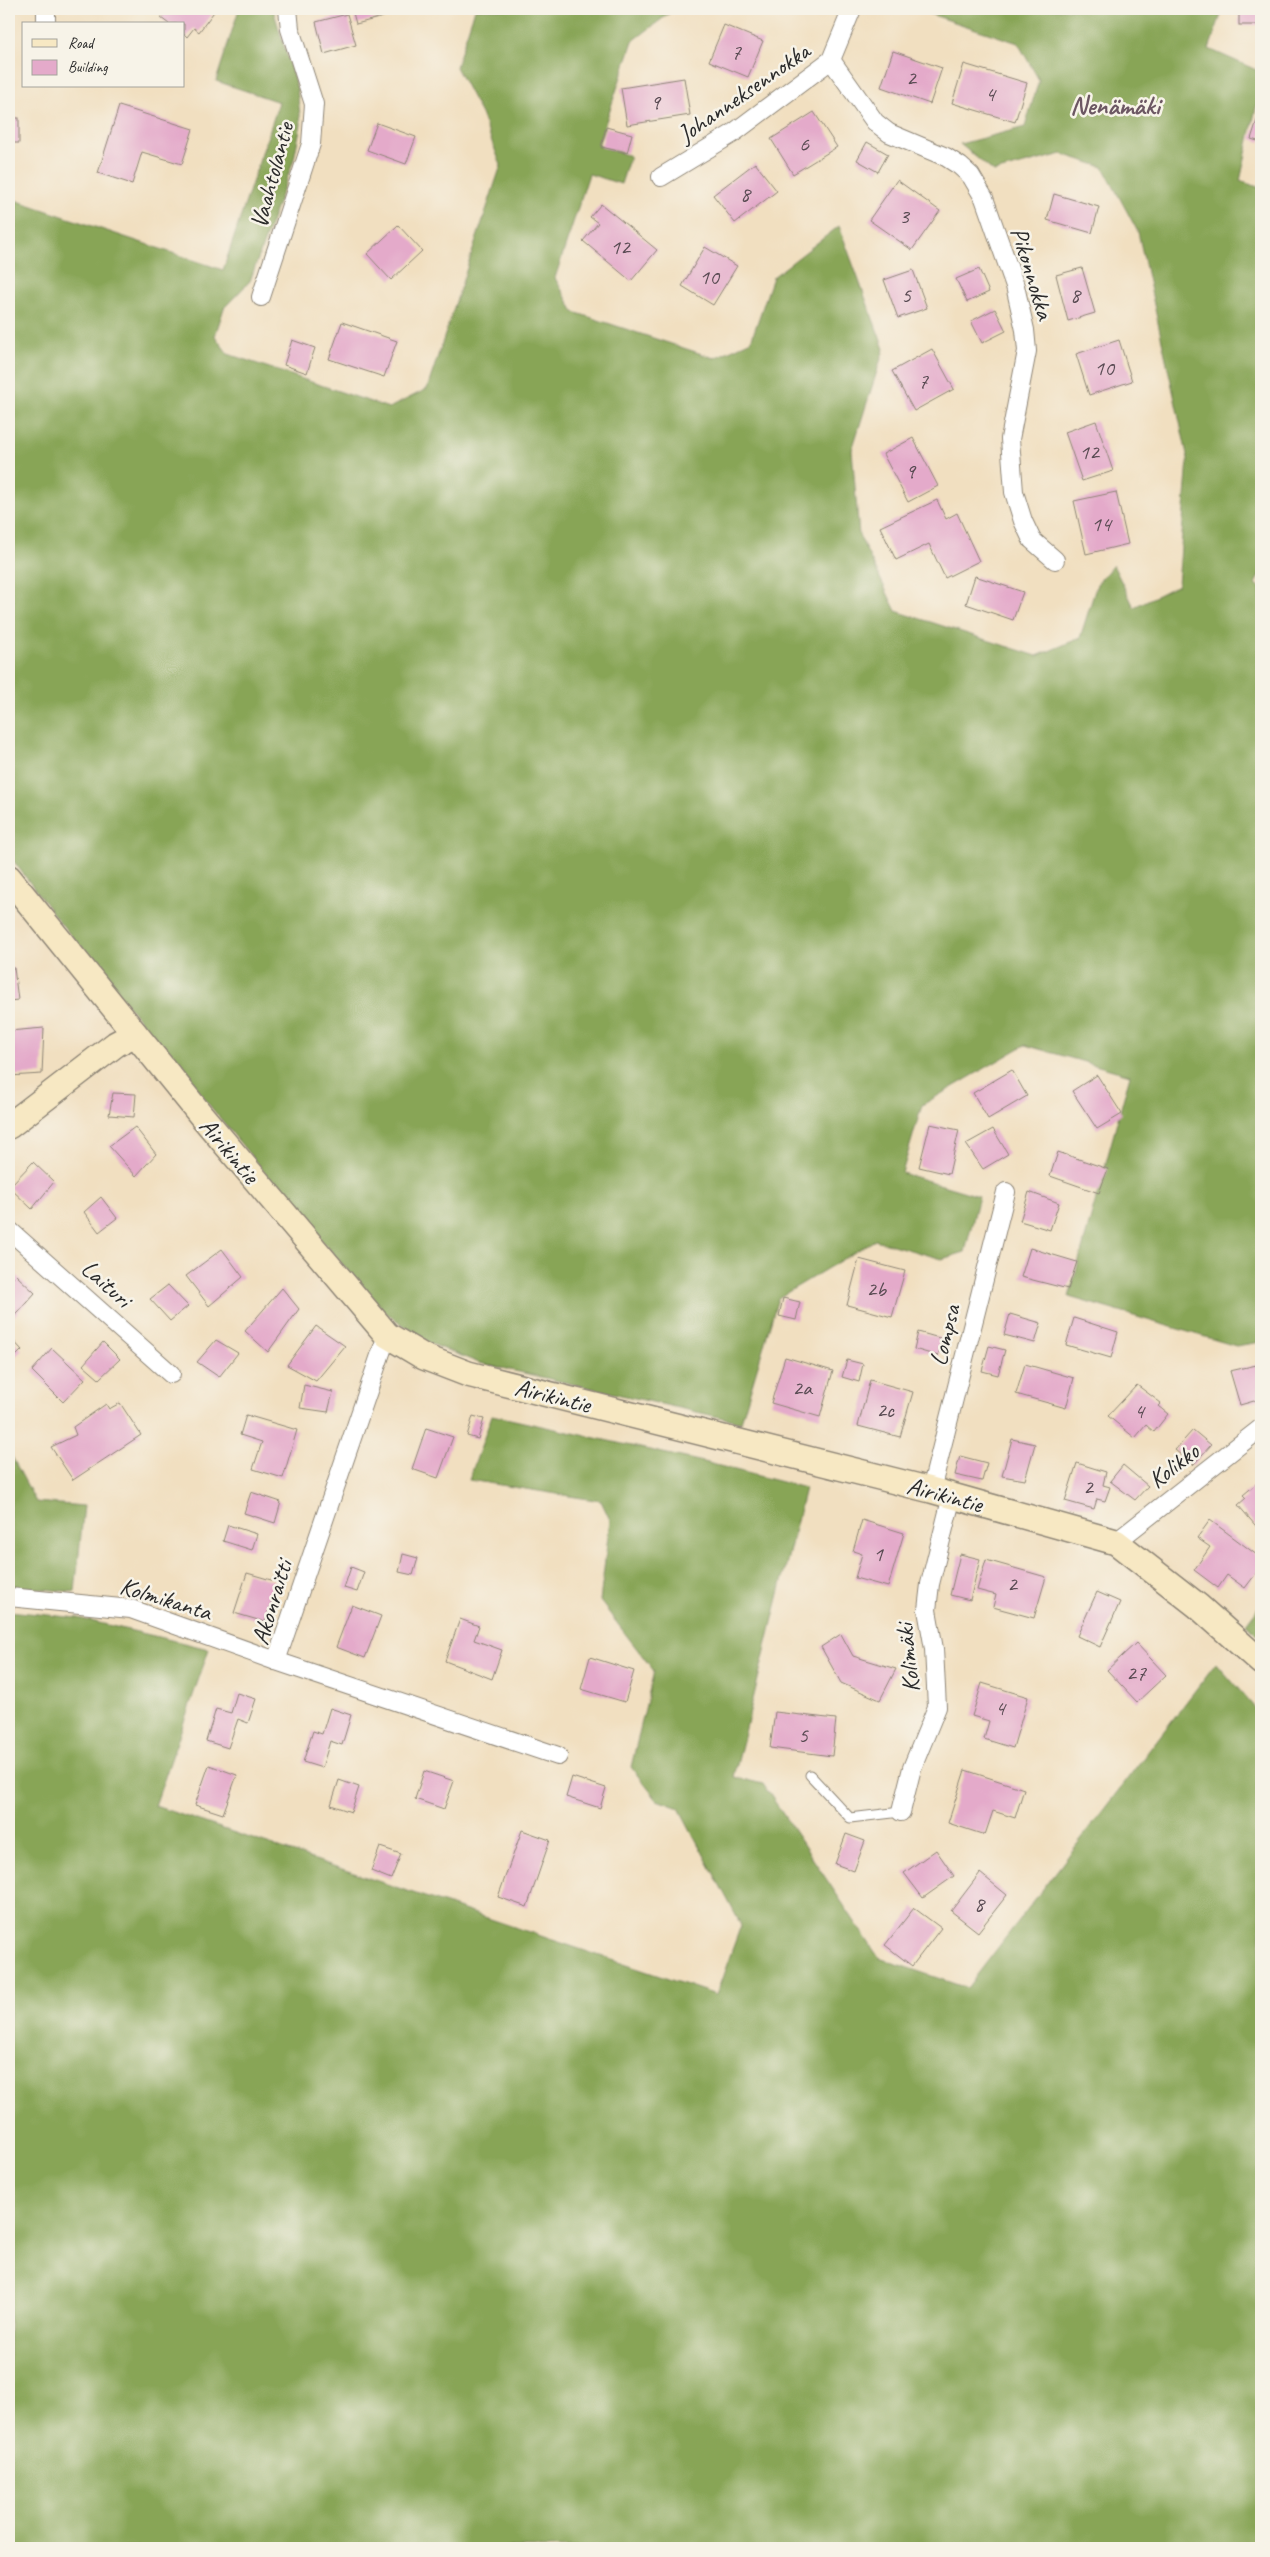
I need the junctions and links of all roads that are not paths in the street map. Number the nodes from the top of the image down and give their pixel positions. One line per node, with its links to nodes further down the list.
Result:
1 (46, 9): 4 (street)
2 (288, 9): 7 (street, Vaahtolantie)
3 (852, 9): 5 (street, Johanneksennokka)
4 (46, 22)
5 (831, 60): 6 (street, Johanneksennokka); 8 (street, Pikonnokka)
6 (661, 177)
7 (261, 297)
8 (1055, 560)
9 (9, 878): 10 (street, Airikintie)
10 (136, 1034): 11 (street); 14 (street, Airikintie)
11 (9, 1126)
12 (1006, 1192): 17 (street, Lompsa)
13 (9, 1230): 15 (street, Laituri)
14 (387, 1335): 17 (street, Airikintie); 20 (street, Akonraitti)
15 (171, 1374)
16 (1261, 1428): 18 (street, Kolikko)
17 (942, 1493): 18 (street, Airikintie); 24 (street, Kolimäki)
18 (1116, 1542): 21 (street, Airikintie)
19 (9, 1597): 20 (street, Kolmikanta)
20 (276, 1660): 22 (street, Akonraitti)
21 (1261, 1662)
22 (558, 1756)
23 (810, 1775): 24 (lane)
24 (901, 1812)

